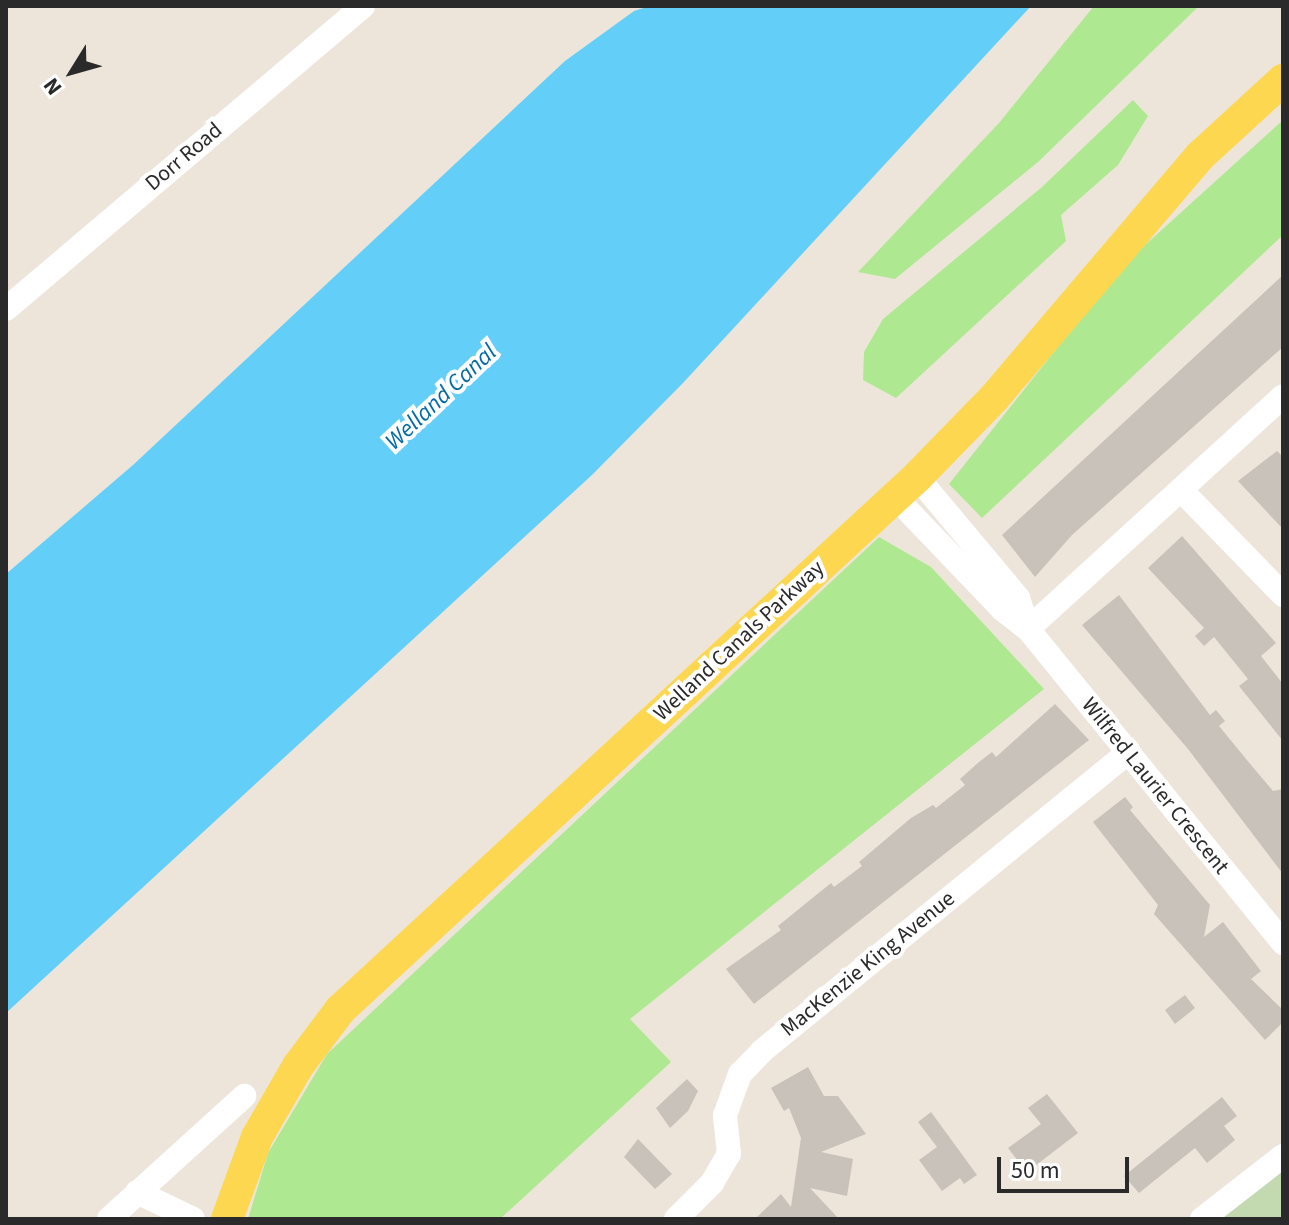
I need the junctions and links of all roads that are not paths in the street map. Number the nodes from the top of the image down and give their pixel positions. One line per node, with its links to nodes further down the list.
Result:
1 (363, 6): 3 (street, Dorr Road)
2 (1283, 80): 5 (main road, Welland Canals Parkway)
3 (6, 309)
4 (1283, 396): 6 (street)
5 (906, 487): 8 (street, Wilfred Laurier Crescent); 16 (main road, Welland Canals Parkway)
6 (1183, 492): 7 (street); 8 (street)
7 (1283, 595)
8 (1028, 629): 9 (street, Wilfred Laurier Crescent)
9 (1129, 752): 10 (street, Wilfred Laurier Crescent); 17 (street, MacKenzie King Avenue)
10 (1283, 943)
11 (244, 1096): 13 (street)
12 (1283, 1156): 18 (street)
13 (137, 1192): 14 (street); 15 (street)
14 (109, 1219)
15 (193, 1219)
16 (227, 1219)
17 (676, 1219)
18 (1202, 1219)

